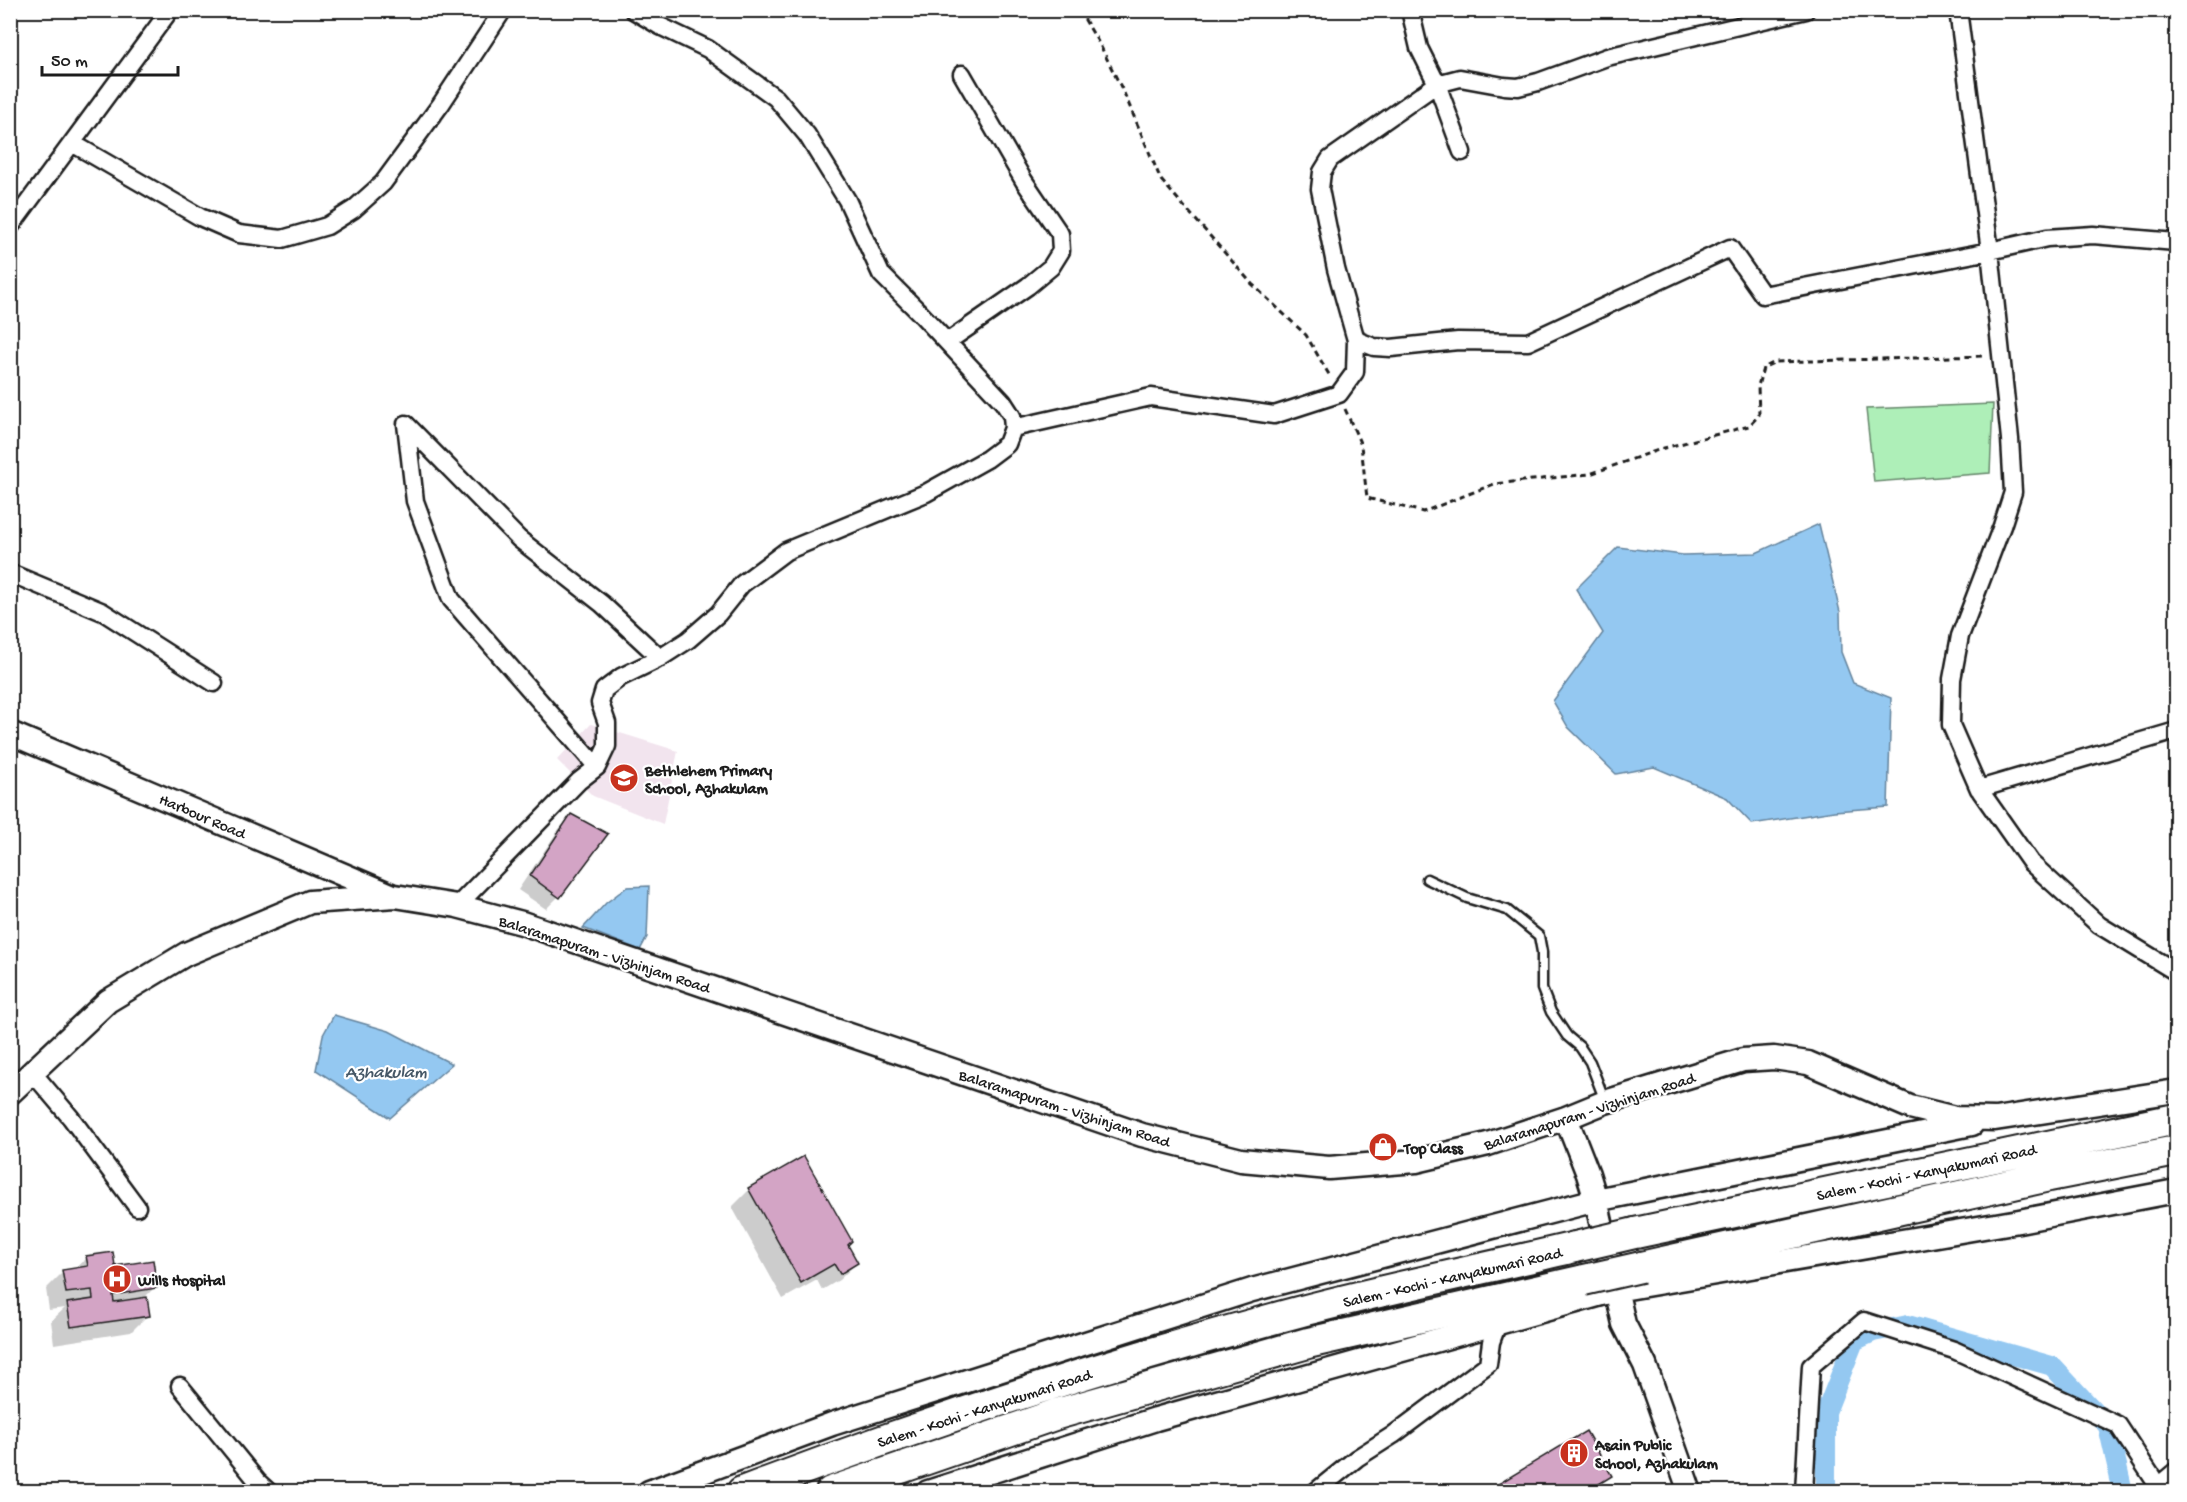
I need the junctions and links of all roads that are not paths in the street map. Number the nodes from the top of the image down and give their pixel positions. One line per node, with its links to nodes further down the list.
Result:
1 (170, 10): 9 (street)
2 (503, 10): 9 (street)
3 (633, 10): 15 (street)
4 (1410, 10): 8 (street)
5 (1806, 10): 8 (street)
6 (1958, 10): 13 (street)
7 (962, 74): 15 (street)
8 (1437, 84): 10 (street); 14 (street)
9 (72, 143): 11 (street)
10 (1462, 152)
11 (10, 227)
12 (2176, 242): 13 (street)
13 (1990, 251): 14 (street); 23 (street)
14 (1356, 340): 16 (street)
15 (947, 342): 16 (street)
16 (1013, 428): 18 (street)
17 (10, 573): 19 (street)
18 (660, 658): 22 (street); 22 (street)
19 (214, 683)
20 (2176, 731): 23 (street)
21 (10, 733): 25 (street, Harbour Road)
22 (597, 767): 26 (street)
23 (1979, 789): 27 (street)
24 (1427, 879): 31 (lane)
25 (395, 896): 26 (street, Balaramapuram - Vizhinjam Road); 28 (street, Balaramapuram - Vizhinjam Road)
26 (457, 906): 32 (street, Balaramapuram - Vizhinjam Road)
27 (2176, 972)
28 (33, 1073): 30 (street, Balaramapuram - Vizhinjam Road); 38 (street)
29 (2176, 1091): 33 (street, Balaramapuram - Vizhinjam Road)
30 (10, 1093)
31 (1605, 1102): 32 (street, Balaramapuram - Vizhinjam Road); 33 (street, Balaramapuram - Vizhinjam Road)
32 (1566, 1118): 37 (street)
33 (1995, 1119): 37 (street)
34 (2176, 1119): 47 (highway, Salem - Kochi - Kanyakumari Road, bridge)
35 (2176, 1151): 48 (highway, Salem - Kochi - Kanyakumari Road, bridge)
36 (2176, 1191): 39 (street)
37 (1596, 1200): 39 (street); 46 (street)
38 (137, 1207)
39 (1616, 1290): 40 (street); 50 (street)
40 (1498, 1323): 43 (street); 49 (street)
41 (180, 1386): 45 (street)
42 (2176, 1471): 44 (street)
43 (940, 1489)
44 (2160, 1489): 51 (street)
45 (269, 1491)
46 (649, 1491)
47 (742, 1491)
48 (831, 1491)
49 (1315, 1491)
50 (1690, 1491)
51 (1804, 1491)

